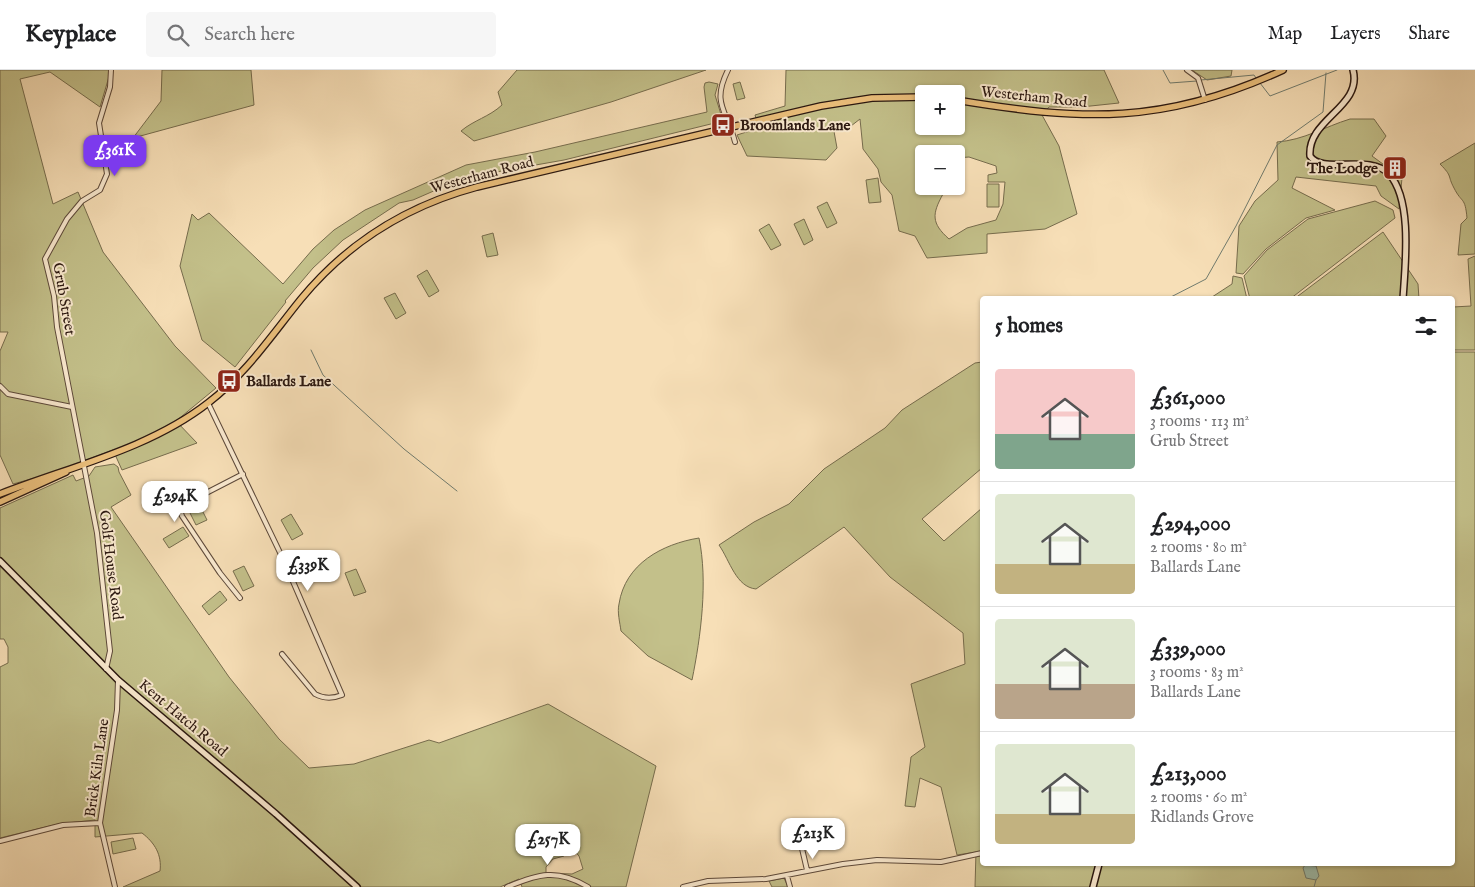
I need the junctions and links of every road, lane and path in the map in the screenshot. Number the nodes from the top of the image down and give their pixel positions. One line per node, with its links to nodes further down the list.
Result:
1 (111, 70): 14 (street, Grub Street)
2 (728, 70): 9 (street)
3 (1187, 70): 7 (street)
4 (1283, 70): 7 (main road, Westerham Road)
5 (1353, 70): 11 (main road)
6 (915, 97): 9 (main road, Westerham Road)
7 (1205, 100): 8 (main road, Westerham Road)
8 (965, 101)
9 (731, 127): 10 (street); 13 (main road, Westerham Road)
10 (735, 142)
11 (1403, 296)
12 (0, 386): 14 (street)
13 (208, 403): 15 (main road, Westerham Road); 17 (street)
14 (72, 407): 15 (street, Grub Street)
15 (84, 464): 16 (main road, Westerham Road); 23 (street, Golf House Road)
16 (75, 467): 18 (main road, Westerham Road); 19 (main road, Westerham Road)
17 (243, 474): 21 (street); 22 (street)
18 (0, 494)
19 (0, 502)
20 (0, 561): 23 (main road, Kent Hatch Road)
21 (240, 598)
22 (282, 654)
23 (106, 669): 24 (main road, Kent Hatch Road)
24 (118, 680): 25 (street, Brick Kiln Lane); 35 (main road, Kent Hatch Road)
25 (100, 823): 29 (street); 34 (street, Brick Kiln Lane)
26 (805, 837): 28 (street)
27 (792, 840): 28 (street)
28 (800, 840): 32 (street)
29 (0, 841)
30 (980, 852): 32 (street)
31 (1099, 866): 40 (main road)
32 (807, 870): 33 (street)
33 (787, 876): 38 (street); 39 (street)
34 (115, 887)
35 (357, 887)
36 (506, 887): 37 (street)
37 (588, 887)
38 (683, 887)
39 (790, 887)
40 (1093, 887)

